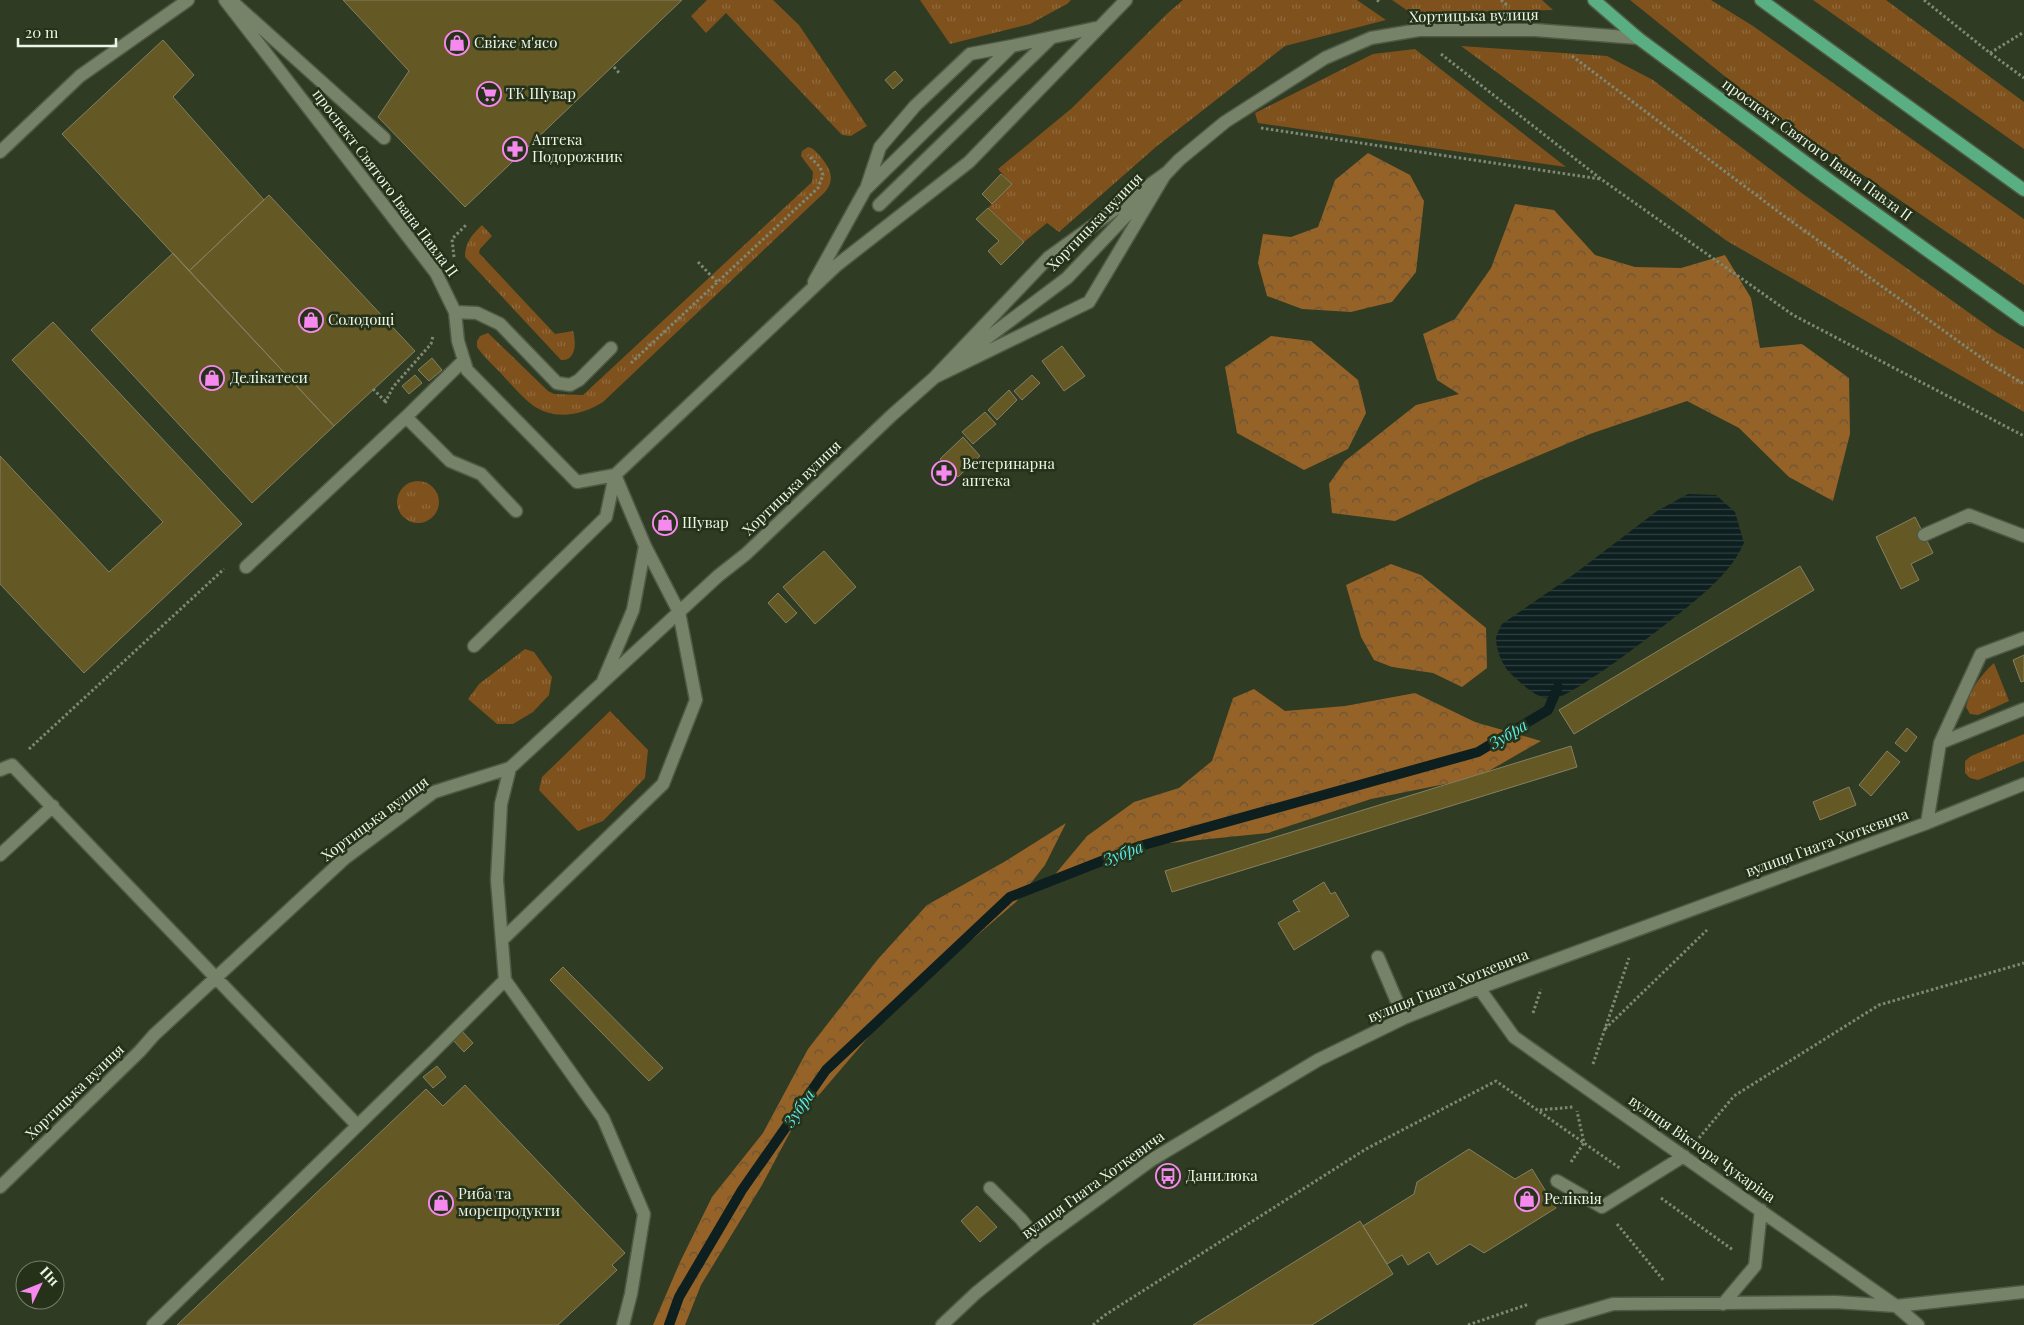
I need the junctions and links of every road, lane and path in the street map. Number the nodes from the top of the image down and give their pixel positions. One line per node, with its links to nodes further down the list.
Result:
1 (188, 0): 25 (street)
2 (225, 0): 35 (street, проспект Святого Івана Павла II)
3 (230, 0): 22 (street)
4 (1126, 0): 9 (street)
5 (1502, 0): 10 (path)
6 (1594, 0): 12 (main road, проспект Святого Івана Павла II)
7 (1761, 0): 30 (main road)
8 (1924, 0): 17 (path)
9 (1100, 27): 13 (street); 36 (street)
10 (1534, 30): 12 (street, Хортицька вулиця); 21 (street, Хортицька вулиця)
11 (2024, 32): 17 (path)
12 (1638, 38): 38 (main road, проспект Святого Івана Павла II)
13 (1050, 39): 14 (street); 31 (street)
14 (1012, 46): 29 (street); 29 (street)
15 (1566, 52): 44 (path)
16 (1439, 53): 28 (path)
17 (1990, 53): 20 (path)
18 (614, 67): 19 (path)
19 (620, 74)
20 (2024, 78)
21 (1225, 122): 27 (street, Хортицька вулиця); 28 (path)
22 (384, 138)
23 (537, 139): 24 (path)
24 (544, 148)
25 (0, 152)
26 (808, 155): 34 (path)
27 (1166, 173): 43 (street, Хортицька вулиця); 43 (street); 43 (street)
28 (1601, 179): 49 (path)
29 (865, 190): 36 (street)
30 (2024, 190)
31 (879, 205)
32 (466, 224): 35 (path)
33 (698, 262): 34 (path)
34 (717, 282): 42 (path)
35 (444, 288): 37 (street, проспект Святого Івана Павла II)
36 (809, 292): 50 (street)
37 (455, 312): 40 (street); 41 (street, проспект Святого Івана Павла II)
38 (2024, 320)
39 (433, 334): 46 (path)
40 (611, 348)
41 (464, 360): 48 (street); 50 (street, проспект Святого Івана Павла II)
42 (624, 369)
43 (935, 377): 57 (street, Хортицька вулиця)
44 (2024, 384)
45 (373, 389): 46 (path)
46 (386, 402): 47 (path)
47 (379, 409)
48 (406, 417): 51 (street); 56 (street)
49 (2024, 436)
50 (615, 475): 54 (street); 59 (street)
51 (516, 511)
52 (1924, 535): 53 (street)
53 (2024, 536)
54 (645, 546): 57 (street); 60 (street)
55 (229, 564): 63 (path)
56 (246, 567)
57 (679, 612): 60 (street, Хортицька вулиця); 71 (street)
58 (2024, 638): 62 (street)
59 (474, 646)
60 (601, 686): 64 (street, Хортицька вулиця)
61 (2024, 709): 62 (street)
62 (1940, 743): 68 (street)
63 (12, 765): 65 (street); 67 (street)
64 (510, 768): 71 (street); 75 (street, Хортицька вулиця)
65 (0, 770)
66 (2024, 784): 68 (street, вулиця Гната Хоткевича)
67 (53, 806): 69 (street); 75 (street)
68 (1927, 823): 77 (street, вулиця Гната Хоткевича)
69 (0, 855)
70 (1710, 928): 79 (path)
71 (503, 939): 76 (street)
72 (1630, 956): 79 (path)
73 (1378, 957): 78 (street)
74 (2024, 963): 84 (path)
75 (216, 979): 83 (street); 86 (street, Хортицька вулиця)
76 (505, 980): 83 (street); 96 (street)
77 (1479, 988): 78 (street, вулиця Гната Хоткевича); 84 (street, вулиця Віктора Чукаріна)
78 (1404, 1018): 90 (street, вулиця Гната Хоткевича)
79 (1605, 1029): 80 (path)
80 (1593, 1065)
81 (1496, 1081): 98 (path)
82 (1539, 1110): 85 (path)
83 (357, 1126): 95 (street)
84 (1684, 1156): 88 (street); 89 (street, вулиця Віктора Чукаріна)
85 (1558, 1181): 88 (street)
86 (0, 1187)
87 (990, 1188): 90 (street)
88 (1602, 1207): 91 (path)
89 (1761, 1210): 93 (street); 94 (street, вулиця Віктора Чукаріна)
90 (1039, 1242): 97 (street, вулиця Гната Хоткевича)
91 (1666, 1283)
92 (2024, 1292): 94 (street)
93 (1723, 1304): 94 (street); 99 (street)
94 (1896, 1306): 100 (street, вулиця Віктора Чукаріна)
95 (152, 1325)
96 (623, 1325)
97 (942, 1325)
98 (1093, 1325)
99 (1542, 1325)
100 (1918, 1325)

